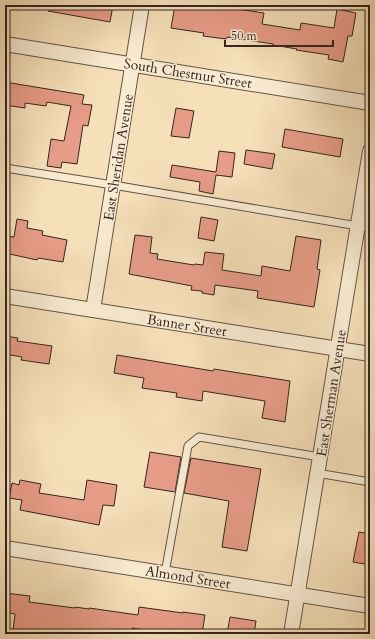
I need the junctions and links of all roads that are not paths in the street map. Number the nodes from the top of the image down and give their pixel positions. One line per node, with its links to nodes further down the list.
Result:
1 (142, 5): 3 (street, East Sheridan Avenue)
2 (5, 44): 3 (street, South Chestnut Street)
3 (133, 64): 4 (street, South Chestnut Street); 7 (street, East Sheridan Avenue)
4 (370, 103)
5 (370, 151): 8 (street, East Sherman Avenue)
6 (5, 168): 7 (lane)
7 (113, 185): 8 (lane); 10 (street, East Sheridan Avenue)
8 (364, 227): 11 (street, East Sherman Avenue)
9 (5, 296): 10 (street, Banner Street)
10 (93, 310): 11 (street, Banner Street)
11 (338, 349): 12 (street, Banner Street); 13 (street, East Sherman Avenue)
12 (370, 354)
13 (320, 457): 14 (street, East Sherman Avenue); 17 (lane)
14 (317, 474): 15 (lane); 18 (street, East Sherman Avenue)
15 (370, 482)
16 (5, 548): 17 (street, Almond Street)
17 (165, 574): 18 (street, Almond Street)
18 (298, 594): 19 (street, Almond Street); 20 (street, East Sherman Avenue)
19 (370, 606)
20 (291, 634)

